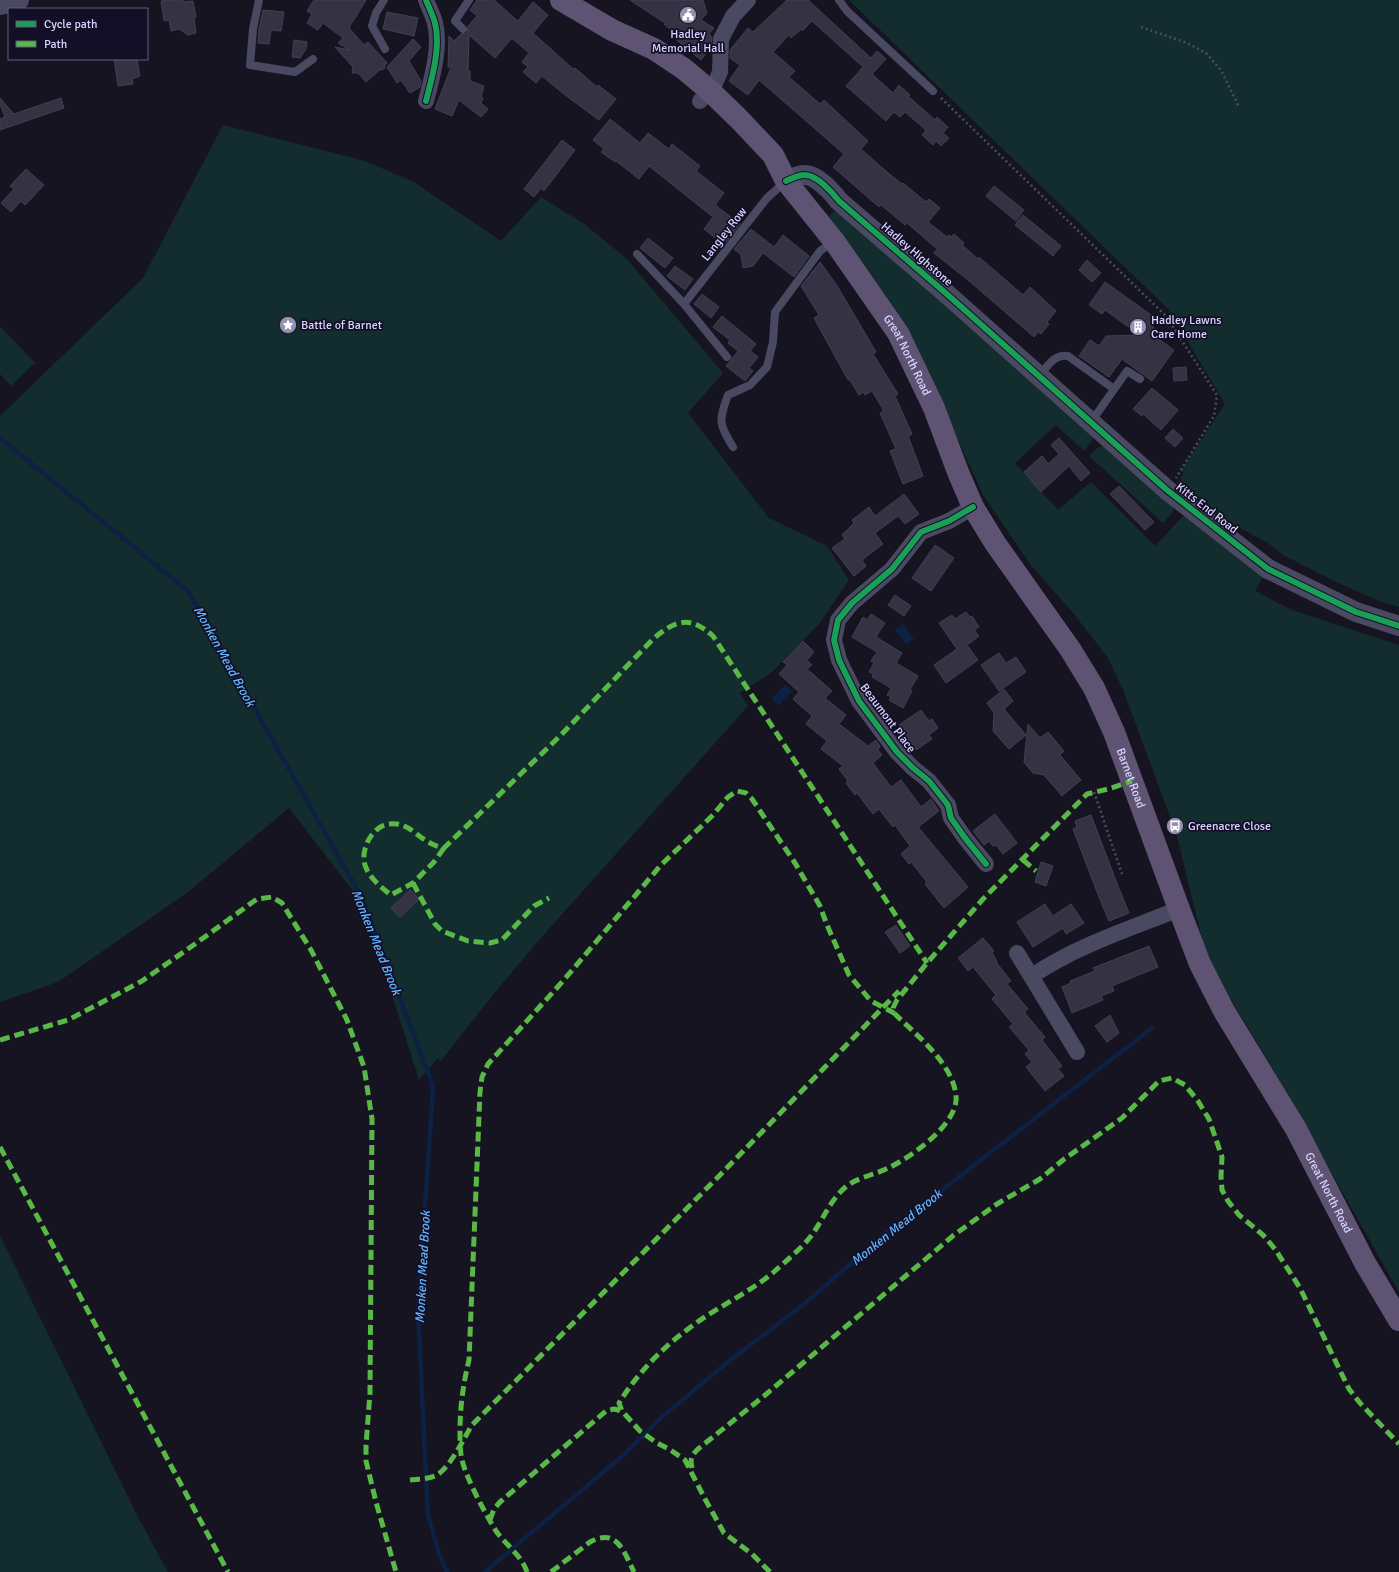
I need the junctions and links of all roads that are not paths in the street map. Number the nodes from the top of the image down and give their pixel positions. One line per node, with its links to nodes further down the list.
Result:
1 (20, 0): 9 (street)
2 (259, 0): 12 (lane)
3 (384, 0): 11 (lane)
4 (426, 0): 15 (street)
5 (469, 0): 10 (lane)
6 (562, 0): 14 (main road)
7 (748, 0): 14 (street)
8 (839, 0): 13 (lane)
9 (0, 5)
10 (462, 29)
11 (385, 49)
12 (313, 59)
13 (933, 91)
14 (704, 96): 16 (main road)
15 (426, 101)
16 (786, 181): 17 (street, Hadley Highstone); 18 (main road); 21 (lane, Langley Row)
17 (839, 201): 18 (street); 23 (street, Hadley Highstone)
18 (815, 218): 19 (main road, Great North Road)
19 (834, 241): 27 (lane); 28 (main road, Great North Road)
20 (637, 254): 21 (lane)
21 (684, 304): 22 (lane)
22 (727, 358)
23 (1034, 371): 25 (lane); 26 (street, Kitts End Road)
24 (1140, 379): 25 (lane)
25 (1114, 389): 26 (lane)
26 (1091, 422): 29 (street, Kitts End Road)
27 (733, 447)
28 (973, 507): 30 (street, Beaumont Place); 31 (main road, Barnet Road)
29 (1399, 626)
30 (986, 864)
31 (1179, 909): 33 (street); 35 (main road, Barnet Road)
32 (1018, 953): 33 (street)
33 (1032, 976): 34 (street)
34 (1077, 1052)
35 (1258, 1065): 36 (main road, Great North Road)
36 (1399, 1320)

